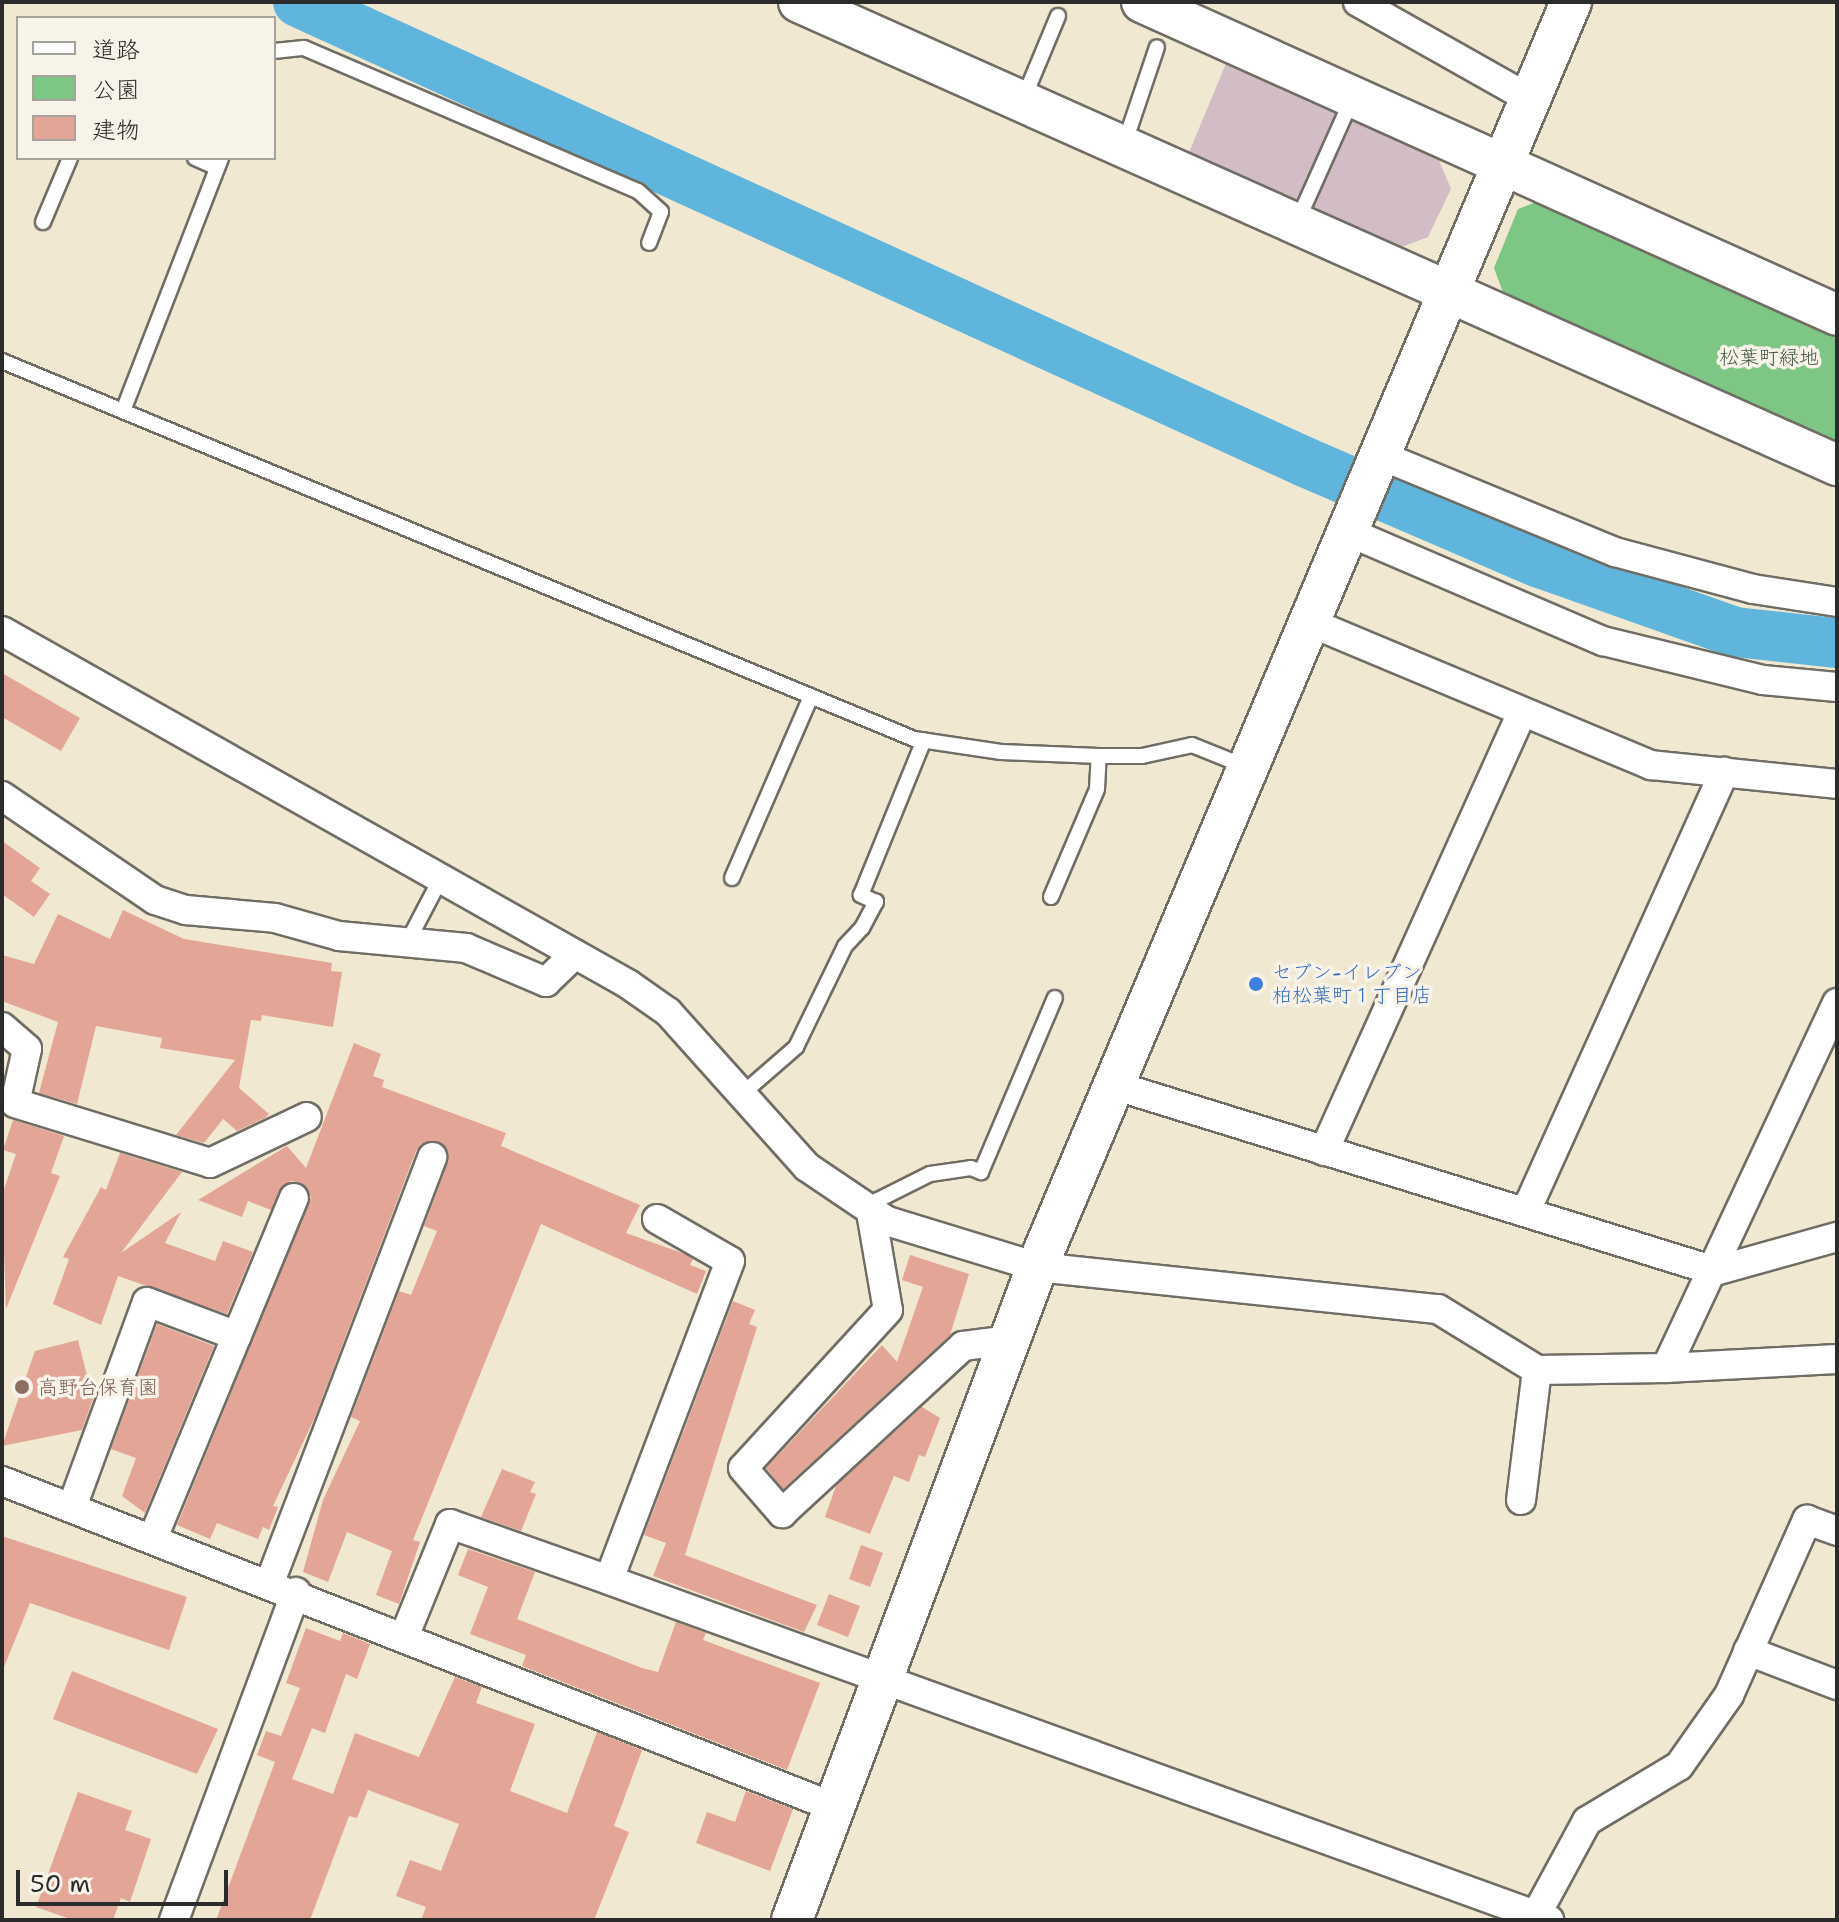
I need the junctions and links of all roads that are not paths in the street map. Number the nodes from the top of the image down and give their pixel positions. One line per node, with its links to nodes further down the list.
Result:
1 (799, 2): 10 (street)
2 (1142, 2): 8 (street)
3 (1358, 2): 9 (street)
4 (1571, 2): 9 (street)
5 (1058, 16): 10 (lane)
6 (1157, 47): 11 (lane)
7 (276, 51): 17 (lane)
8 (1353, 97): 14 (street); 16 (lane)
9 (1530, 99): 14 (street)
10 (1023, 101): 11 (street)
11 (1124, 145): 16 (street)
12 (69, 160): 15 (lane)
13 (219, 163): 21 (lane)
14 (1500, 163): 18 (street); 19 (street)
15 (43, 222)
16 (1297, 223): 18 (street)
17 (649, 243)
18 (1446, 288): 22 (street); 23 (street)
19 (1828, 303)
20 (2, 361): 21 (lane)
21 (123, 411): 29 (lane)
22 (1375, 460): 24 (street); 25 (street)
23 (1837, 465)
24 (1350, 523): 26 (street); 28 (street)
25 (1837, 602)
26 (1309, 622): 30 (street); 33 (street)
27 (2, 631): 37 (street)
28 (1837, 687)
29 (811, 696): 31 (lane); 38 (lane)
30 (1522, 713): 34 (street); 48 (street)
31 (924, 740): 32 (lane); 46 (lane)
32 (1099, 756): 33 (lane); 39 (lane)
33 (1247, 768): 45 (street)
34 (1724, 772): 35 (street); 51 (street)
35 (1837, 784)
36 (2, 796): 40 (street)
37 (441, 878): 40 (lane); 41 (street)
38 (732, 878)
39 (1051, 897)
40 (407, 943): 41 (street)
41 (575, 954): 46 (street)
42 (1055, 998): 52 (lane)
43 (1837, 1003): 56 (street)
44 (2, 1027): 47 (street)
45 (1113, 1085): 48 (street); 55 (street)
46 (742, 1094): 52 (street)
47 (307, 1117)
48 (1324, 1151): 51 (street)
49 (432, 1157): 68 (street)
50 (294, 1198): 57 (street)
51 (1526, 1211): 56 (street)
52 (871, 1212): 55 (street); 58 (street)
53 (657, 1219): 67 (street)
54 (1837, 1237): 56 (street)
55 (1037, 1267): 58 (street); 61 (street)
56 (1715, 1271): 60 (street)
57 (237, 1336): 64 (street); 66 (street)
58 (1009, 1340): 71 (street)
59 (1837, 1359): 60 (street)
60 (1666, 1368): 61 (street)
61 (1537, 1370): 63 (street)
62 (2, 1481): 64 (street)
63 (1521, 1500)
64 (72, 1507): 66 (street)
65 (1837, 1531): 70 (street)
66 (153, 1538): 68 (street)
67 (609, 1580): 69 (street); 71 (street)
68 (283, 1587): 69 (street); 75 (street)
69 (404, 1637): 73 (street)
70 (1748, 1651): 72 (street); 74 (street)
71 (882, 1678): 73 (street); 74 (street)
72 (1837, 1685)
73 (834, 1807): 76 (street)
74 (1542, 1918)
75 (174, 1920)
76 (792, 1920)

